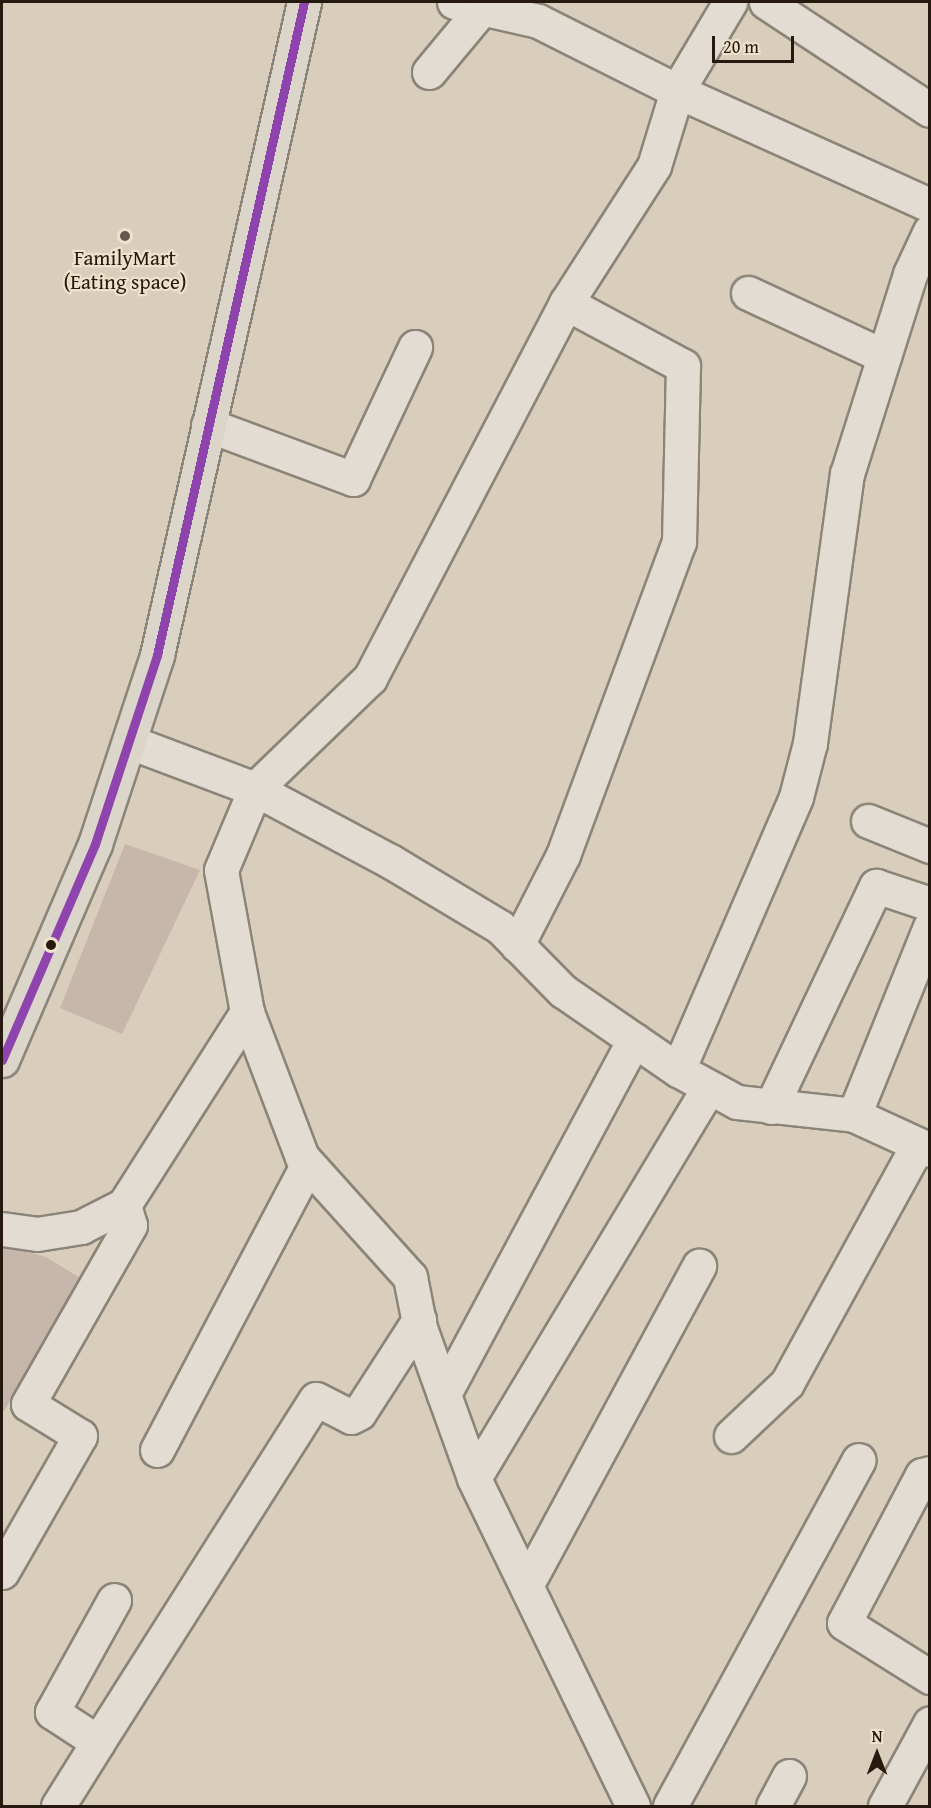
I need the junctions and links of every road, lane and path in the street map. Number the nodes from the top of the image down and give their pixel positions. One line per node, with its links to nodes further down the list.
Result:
1 (304, 2): 14 (main road)
2 (730, 2): 6 (street)
3 (766, 2): 7 (street)
4 (469, 4): 5 (street); 6 (street)
5 (429, 72)
6 (677, 91): 8 (street); 11 (street)
7 (930, 110)
8 (930, 205)
9 (930, 231): 13 (street)
10 (748, 293): 13 (street)
11 (566, 303): 16 (street); 21 (street)
12 (415, 347): 14 (street)
13 (884, 356): 25 (street)
14 (208, 426): 15 (main road)
15 (130, 742): 16 (street); 24 (main road)
16 (255, 789): 21 (street); 22 (street)
17 (868, 821): 18 (street)
18 (930, 846)
19 (930, 904): 27 (street)
20 (930, 927): 28 (street)
21 (517, 945): 23 (street)
22 (247, 1012): 30 (street); 31 (street)
23 (634, 1040): 25 (street); 35 (street)
24 (2, 1060)
25 (678, 1070): 26 (street)
26 (710, 1087): 27 (street); 40 (street)
27 (771, 1107): 28 (street)
28 (854, 1115): 29 (street)
29 (924, 1149): 36 (street)
30 (308, 1164): 34 (street); 37 (street)
31 (124, 1205): 32 (street); 41 (street)
32 (2, 1229)
33 (699, 1266): 42 (street)
34 (419, 1320): 35 (street); 46 (street)
35 (444, 1394): 40 (street)
36 (731, 1436)
37 (156, 1450)
38 (859, 1460): 50 (street)
39 (930, 1473): 44 (street)
40 (474, 1478): 42 (street)
41 (2, 1572)
42 (527, 1584): 49 (street)
43 (114, 1600): 46 (street)
44 (930, 1677)
45 (930, 1723): 52 (street)
46 (98, 1742): 48 (street)
47 (789, 1776): 51 (street)
48 (58, 1806)
49 (633, 1806)
50 (670, 1806)
51 (772, 1806)
52 (885, 1806)

